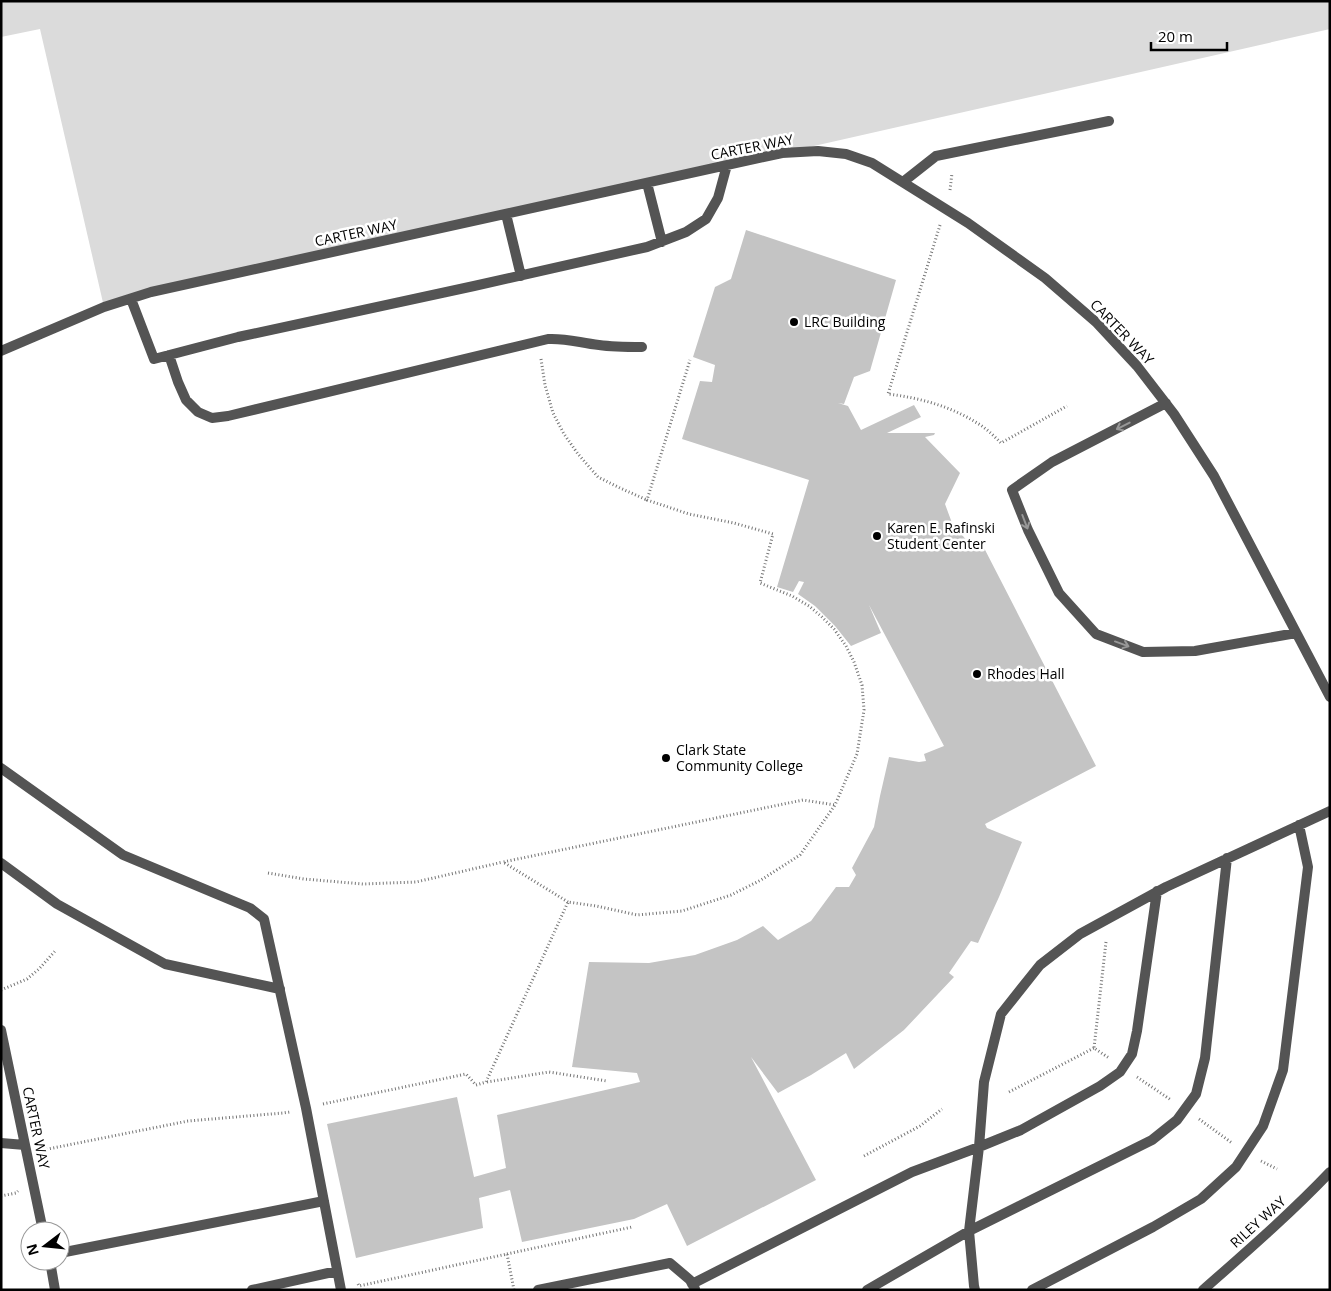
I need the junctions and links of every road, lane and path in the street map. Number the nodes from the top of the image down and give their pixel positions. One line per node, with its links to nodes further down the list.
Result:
1 (1109, 122): 4 (lane)
2 (727, 165): 4 (lane, CARTER WAY); 5 (lane, CARTER WAY); 8 (lane)
3 (952, 173): 6 (path)
4 (903, 182): 6 (lane, CARTER WAY)
5 (647, 183): 7 (lane, CARTER WAY); 8 (lane)
6 (946, 209): 16 (lane, CARTER WAY); 17 (path)
7 (506, 214): 9 (lane); 10 (lane, CARTER WAY)
8 (662, 242): 9 (lane)
9 (521, 276): 13 (lane)
10 (131, 299): 12 (lane, CARTER WAY); 13 (lane)
11 (642, 347): 13 (lane)
12 (1, 351)
13 (169, 355)
14 (541, 358): 18 (path)
15 (690, 360): 18 (path)
16 (1166, 404): 19 (lane, CARTER WAY); 19 (lane, one-way to 19)
17 (1067, 406)
18 (648, 500): 22 (path)
19 (1296, 633): 20 (lane, CARTER WAY)
20 (1330, 697)
21 (1, 768): 33 (lane)
22 (835, 805): 26 (path); 30 (path)
23 (1330, 811): 24 (lane)
24 (1299, 825): 25 (lane); 47 (lane)
25 (1228, 858): 29 (lane); 43 (lane)
26 (503, 862): 28 (path); 30 (path)
27 (1, 863): 33 (lane)
28 (268, 873)
29 (1157, 891): 37 (lane); 46 (lane)
30 (568, 902): 39 (path)
31 (1106, 942): 36 (path)
32 (56, 950): 34 (path)
33 (280, 989): 41 (lane)
34 (1, 990)
35 (1, 1030): 45 (lane, CARTER WAY)
36 (1094, 1048): 37 (path); 40 (path)
37 (1123, 1068): 43 (path); 46 (lane)
38 (607, 1080): 39 (path)
39 (486, 1082): 41 (path)
40 (1009, 1092)
41 (306, 1108): 50 (path); 53 (lane)
42 (942, 1108): 48 (path)
43 (1184, 1109): 47 (path); 56 (lane)
44 (1, 1143): 45 (lane)
45 (25, 1145): 50 (lane, CARTER WAY)
46 (980, 1148): 56 (lane); 62 (lane)
47 (1246, 1152): 49 (path); 70 (lane)
48 (864, 1156)
49 (1277, 1169)
50 (30, 1170): 52 (path); 54 (lane, CARTER WAY)
51 (1330, 1172): 71 (lane, RILEY WAY)
52 (1, 1196)
53 (324, 1201): 57 (lane); 60 (lane)
54 (41, 1221)
55 (632, 1227): 58 (path)
56 (969, 1231): 68 (lane); 69 (lane)
57 (70, 1251)
58 (508, 1254): 61 (path); 66 (path)
59 (52, 1271): 63 (lane)
60 (337, 1271): 64 (lane); 65 (lane)
61 (356, 1278)
62 (694, 1287): 67 (lane)
63 (56, 1290)
64 (252, 1290)
65 (341, 1290)
66 (514, 1290)
67 (538, 1290)
68 (867, 1290)
69 (975, 1290)
70 (1032, 1290)
71 (1203, 1290)

